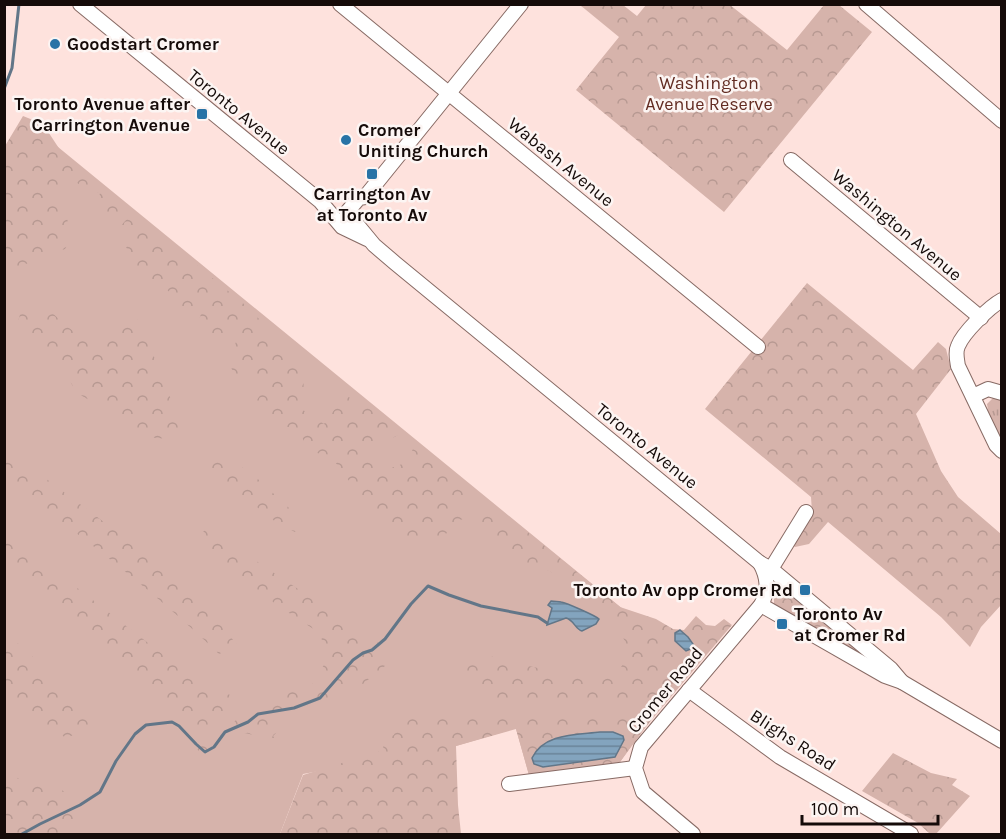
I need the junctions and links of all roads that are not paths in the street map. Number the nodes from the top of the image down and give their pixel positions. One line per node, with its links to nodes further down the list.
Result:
1 (80, 4): 8 (street, Toronto Avenue)
2 (340, 4): 5 (street, Wabash Avenue)
3 (521, 4): 5 (street)
4 (866, 4): 6 (street)
5 (449, 93): 8 (street); 11 (street, Wabash Avenue)
6 (1002, 121)
7 (791, 160): 10 (street, Washington Avenue)
8 (348, 219): 16 (street, Toronto Avenue)
9 (1002, 300): 10 (street)
10 (981, 318): 13 (street)
11 (758, 347)
12 (1002, 393): 13 (street)
13 (973, 396): 14 (street)
14 (1002, 451)
15 (806, 512): 16 (street)
16 (765, 566): 17 (street, Cromer Road); 18 (street, Toronto Avenue)
17 (760, 605): 18 (street, Toronto Avenue); 19 (street, Cromer Road)
18 (902, 682): 20 (street, Toronto Avenue)
19 (689, 690): 21 (street, Cromer Road); 24 (street, Blighs Road)
20 (1002, 741)
21 (635, 768): 22 (street); 23 (street)
22 (509, 784)
23 (693, 834)
24 (911, 834)

